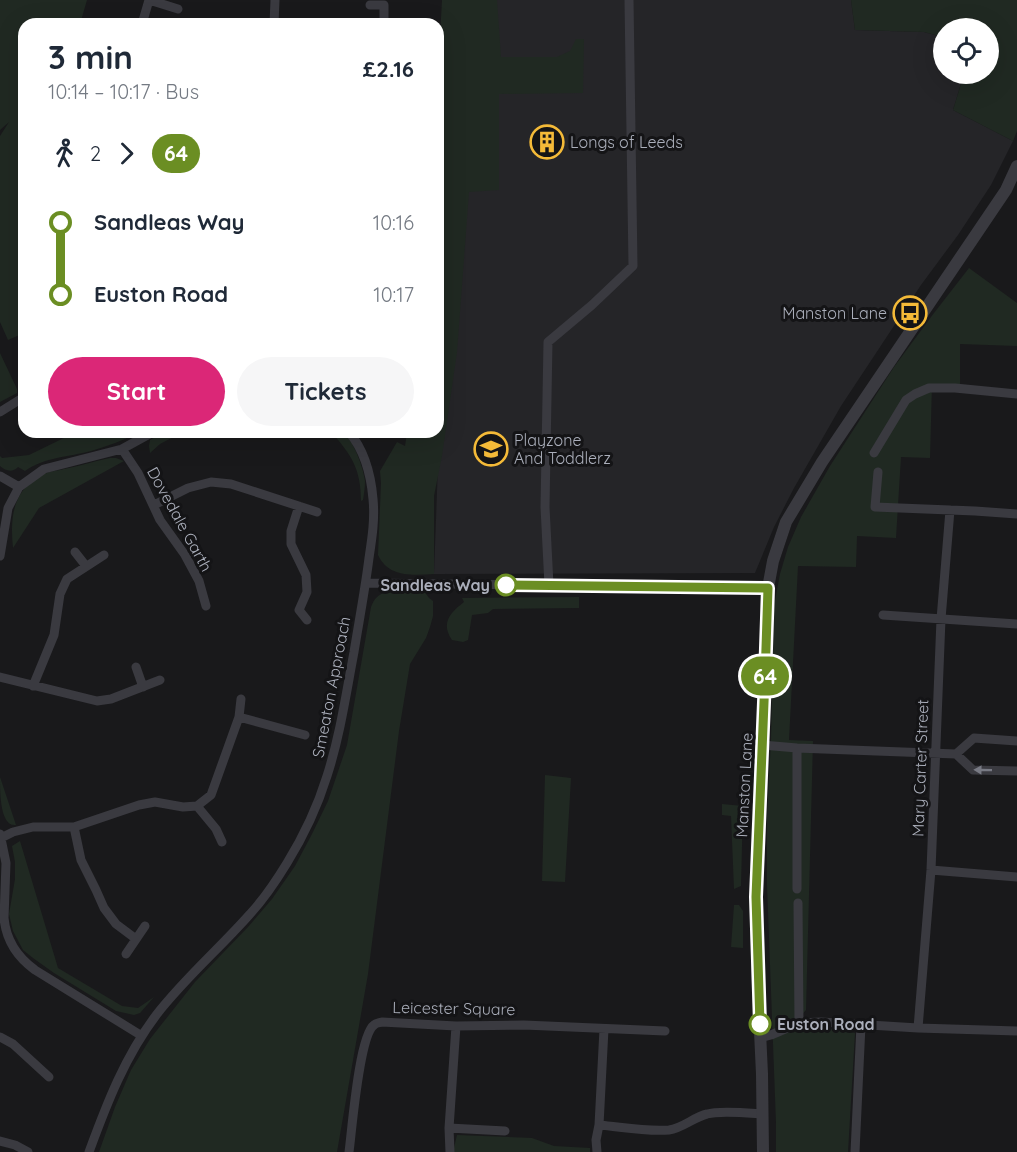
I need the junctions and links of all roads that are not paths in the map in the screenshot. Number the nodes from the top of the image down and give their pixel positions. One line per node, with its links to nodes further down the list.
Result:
1 (149, 0): 5 (street); 6 (street)
2 (275, 0): 7 (street)
3 (629, 0): 30 (street)
4 (370, 5): 8 (street)
5 (178, 9)
6 (144, 18)
7 (274, 18)
8 (384, 18)
9 (1017, 166): 31 (street, Manston Lane)
10 (1017, 394): 16 (street)
11 (18, 401): 12 (street)
12 (0, 412)
13 (142, 438): 15 (street)
14 (353, 438): 29 (street, Smeaton Approach)
15 (122, 449): 19 (street); 20 (street, Dovedale Garth)
16 (874, 453)
17 (878, 472): 22 (street)
18 (0, 476): 19 (street)
19 (19, 487): 27 (street)
20 (154, 505): 21 (street); 32 (street, Dovedale Garth)
21 (299, 506): 23 (street); 35 (street)
22 (950, 510): 24 (street); 34 (street, Mary Carter Street)
23 (317, 512)
24 (1017, 514)
25 (75, 552): 28 (street)
26 (104, 555): 28 (street)
27 (0, 556)
28 (86, 566): 40 (street)
29 (366, 583): 30 (street); 72 (street, Smeaton Approach)
30 (549, 585): 31 (street)
31 (768, 588): 46 (street, Manston Lane)
32 (206, 606)
33 (884, 615): 34 (street)
34 (941, 619): 36 (street); 48 (street, Mary Carter Street)
35 (307, 620)
36 (1017, 624)
37 (136, 667): 41 (street)
38 (0, 677): 40 (street)
39 (160, 680): 41 (street)
40 (33, 686): 41 (street)
41 (143, 687)
42 (241, 699): 43 (street)
43 (239, 717): 44 (street); 51 (street)
44 (305, 735)
45 (1017, 741): 49 (street)
46 (762, 745): 47 (street); 73 (street, Manston Lane)
47 (796, 748): 48 (street); 57 (street)
48 (936, 753): 49 (street); 55 (street, Mary Carter Street)
49 (956, 754): 50 (street, one-way to 49)
50 (1017, 771)
51 (197, 806): 52 (street); 54 (street)
52 (74, 827): 53 (street); 61 (street)
53 (1, 836): 60 (street)
54 (222, 842)
55 (931, 870): 56 (street); 67 (street, Mary Carter Street)
56 (1017, 877)
57 (797, 889)
58 (798, 903): 64 (street)
59 (145, 926): 61 (street)
60 (9, 939): 62 (street); 72 (street)
61 (136, 939): 63 (street)
62 (0, 946)
63 (126, 954)
64 (799, 1023): 65 (street); 73 (street)
65 (861, 1025): 67 (street); 86 (street)
66 (456, 1026): 68 (street, Leicester Square); 77 (street); 82 (street, Leicester Square)
67 (918, 1028): 70 (street)
68 (604, 1029): 69 (street, Leicester Square); 76 (street)
69 (665, 1031)
70 (1017, 1031)
71 (0, 1036): 74 (street)
72 (142, 1036): 81 (street, Smeaton Approach)
73 (760, 1038): 75 (street, Manston Lane)
74 (49, 1077)
75 (763, 1114): 76 (street); 85 (street, Manston Lane)
76 (599, 1125): 84 (street)
77 (449, 1128): 78 (street); 83 (street)
78 (505, 1131)
79 (0, 1142): 80 (street)
80 (28, 1152)
81 (89, 1152)
82 (349, 1152)
83 (450, 1152)
84 (597, 1152)
85 (763, 1152)
86 (855, 1152)

